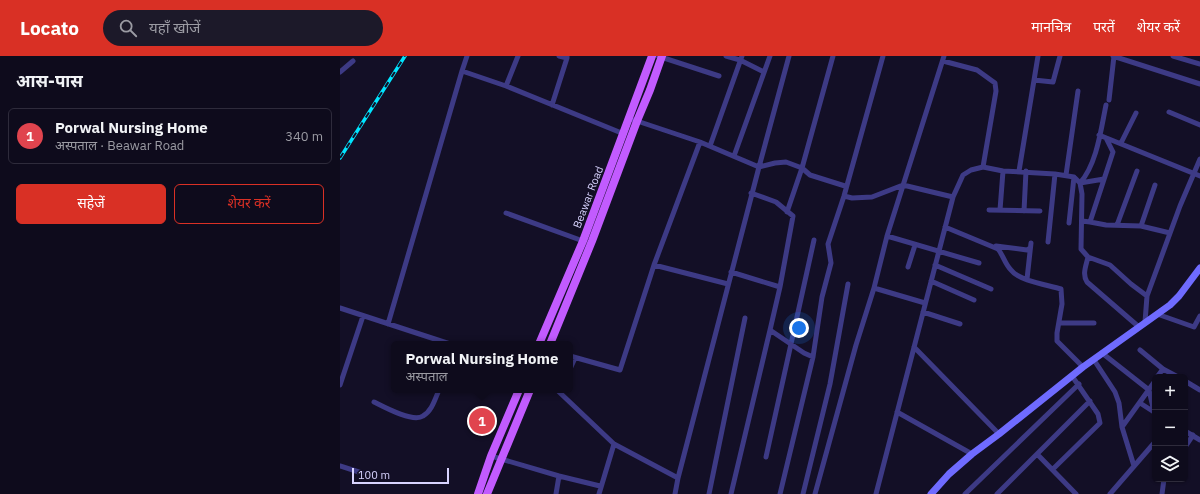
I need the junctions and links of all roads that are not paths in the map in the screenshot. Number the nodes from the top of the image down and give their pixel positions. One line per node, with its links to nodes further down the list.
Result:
1 (467, 56): 20 (street)
2 (518, 56): 26 (street)
3 (559, 56): 15 (street)
4 (652, 56): 33 (main road, Beawar Road)
5 (660, 56): 23 (street); 33 (main road, Beawar Road)
6 (726, 56): 16 (street)
7 (770, 56): 22 (street)
8 (789, 56): 43 (street)
9 (833, 56): 45 (street)
10 (883, 56): 58 (street)
11 (1038, 56): 24 (street)
12 (1060, 56): 24 (street)
13 (1113, 56): 25 (street); 28 (street)
14 (1173, 56): 19 (street)
15 (567, 57): 29 (street)
16 (741, 58): 22 (street); 40 (street)
17 (944, 58): 44 (street); 57 (street)
18 (353, 61): 21 (street)
19 (1200, 64)
20 (462, 71): 26 (street); 108 (street)
21 (340, 72)
22 (764, 72): 41 (street)
23 (719, 76)
24 (1034, 80): 47 (street)
25 (1200, 84)
26 (506, 86): 29 (street)
27 (1078, 91): 52 (street)
28 (1109, 100)
29 (552, 105): 35 (street)
30 (1106, 105): 36 (street)
31 (1169, 112): 34 (street)
32 (1136, 113): 39 (street)
33 (633, 120): 35 (main road, Beawar Road); 38 (street); 114 (main road, Beawar Road)
34 (1200, 125)
35 (624, 134): 78 (main road, Beawar Road)
36 (1099, 135): 37 (street); 56 (street)
37 (1106, 138): 39 (street); 55 (street)
38 (700, 142): 40 (street); 85 (street)
39 (1121, 143): 51 (street)
40 (710, 146): 41 (street)
41 (734, 156): 43 (street)
42 (1200, 159): 51 (street)
43 (759, 167): 45 (street); 60 (street)
44 (983, 167): 46 (street); 62 (street)
45 (802, 168): 58 (street); 67 (street)
46 (1004, 171): 47 (street); 64 (street)
47 (1019, 171): 48 (street)
48 (1026, 171): 50 (street); 65 (street)
49 (1137, 171): 72 (street)
50 (1055, 174): 52 (street); 79 (street)
51 (1194, 174): 53 (street); 75 (street)
52 (1066, 175): 54 (street)
53 (1200, 176)
54 (1074, 177): 56 (street); 71 (street)
55 (1104, 179): 56 (street); 70 (street)
56 (1080, 183): 69 (street)
57 (903, 185): 61 (street); 62 (street); 76 (street)
58 (845, 186): 61 (street)
59 (1155, 186): 73 (street)
60 (751, 193): 67 (street); 89 (street)
61 (844, 196): 120 (street)
62 (953, 197): 74 (street)
63 (989, 210): 64 (street)
64 (1000, 210): 65 (street)
65 (1024, 210): 66 (street)
66 (1040, 211)
67 (787, 212): 94 (street)
68 (506, 213): 78 (street)
69 (1082, 221): 70 (street); 83 (street)
70 (1090, 222): 72 (street)
71 (1069, 223)
72 (1118, 224): 73 (street)
73 (1141, 226): 75 (street)
74 (945, 227): 81 (street); 82 (street)
75 (1170, 233): 97 (street)
76 (887, 236): 80 (street); 95 (street)
77 (814, 240): 115 (street)
78 (583, 241): 113 (main road, Beawar Road)
79 (1048, 242)
80 (916, 245): 82 (street); 87 (street)
81 (991, 245): 90 (street); 90 (street)
82 (939, 252): 84 (street); 86 (street)
83 (1088, 257): 97 (street); 110 (street)
84 (979, 263)
85 (654, 264): 92 (street); 119 (street)
86 (935, 265): 91 (street); 96 (street)
87 (908, 267)
88 (1200, 268): 102 (street)
89 (731, 272): 92 (street); 94 (street)
90 (1026, 279): 106 (street)
91 (931, 281): 98 (street); 99 (street)
92 (728, 284): 160 (street)
93 (848, 284): 172 (street)
94 (780, 287): 111 (street)
95 (874, 288): 99 (street); 173 (street)
96 (991, 289)
97 (1147, 296): 110 (street)
98 (974, 300)
99 (926, 303): 101 (street)
100 (340, 308): 103 (street)
101 (923, 312): 109 (street); 116 (street)
102 (1158, 314): 104 (street); 110 (street)
103 (363, 316): 108 (street); 128 (street)
104 (1200, 316)
105 (745, 318): 169 (street)
106 (1059, 323): 107 (street); 123 (street)
107 (1094, 323)
108 (388, 324): 112 (street)
109 (960, 324)
110 (1142, 324): 118 (street)
111 (770, 330): 115 (street); 170 (street)
112 (441, 341)
113 (540, 341)
114 (551, 341)
115 (792, 344): 120 (street); 153 (street)
116 (914, 347): 141 (street); 144 (street)
117 (1140, 350): 122 (street)
118 (1102, 353): 121 (street); 130 (street)
119 (573, 357)
120 (812, 357): 171 (street)
121 (1094, 360): 123 (street); 142 (street)
122 (1163, 368): 124 (street); 125 (street)
123 (1078, 372): 127 (street); 144 (street)
124 (1159, 374)
125 (1173, 374)
126 (1188, 383): 131 (street)
127 (1079, 384): 136 (street); 176 (street)
128 (340, 385)
129 (1152, 385): 130 (street)
130 (1149, 390): 138 (street); 139 (street)
131 (1200, 390)
132 (438, 393): 137 (street)
133 (518, 393): 152 (main road)
134 (529, 393): 154 (main road)
135 (560, 393): 147 (street)
136 (1090, 401): 151 (street); 157 (street)
137 (374, 402)
138 (1140, 403): 140 (street); 142 (street)
139 (1154, 410)
140 (1152, 411)
141 (897, 412): 150 (street); 174 (street)
142 (1122, 427): 156 (street)
143 (1188, 432): 145 (street)
144 (999, 434): 150 (street)
145 (1193, 435): 146 (street); 149 (street)
146 (1200, 440)
147 (614, 444): 160 (street); 162 (street)
148 (1152, 445): 156 (street)
149 (1186, 446)
150 (972, 454): 175 (street)
151 (1037, 454): 157 (street); 177 (street)
152 (491, 456): 154 (street); 163 (main road)
153 (766, 457)
154 (501, 458): 159 (street); 165 (main road)
155 (340, 466): 158 (street)
156 (1134, 466): 164 (street)
157 (1053, 470): 178 (street)
158 (362, 472)
159 (559, 476): 162 (street); 166 (street)
160 (678, 478): 168 (street)
161 (1164, 482): 179 (street)
162 (600, 486): 167 (street)
163 (478, 492): 165 (main road)
164 (1112, 493)
165 (487, 494)
166 (556, 494)
167 (599, 494)
168 (675, 494)
169 (709, 494)
170 (731, 494)
171 (780, 494)
172 (803, 494)
173 (815, 494)
174 (876, 494)
175 (931, 494)
176 (965, 494)
177 (997, 494)
178 (1076, 494)
179 (1162, 494)

